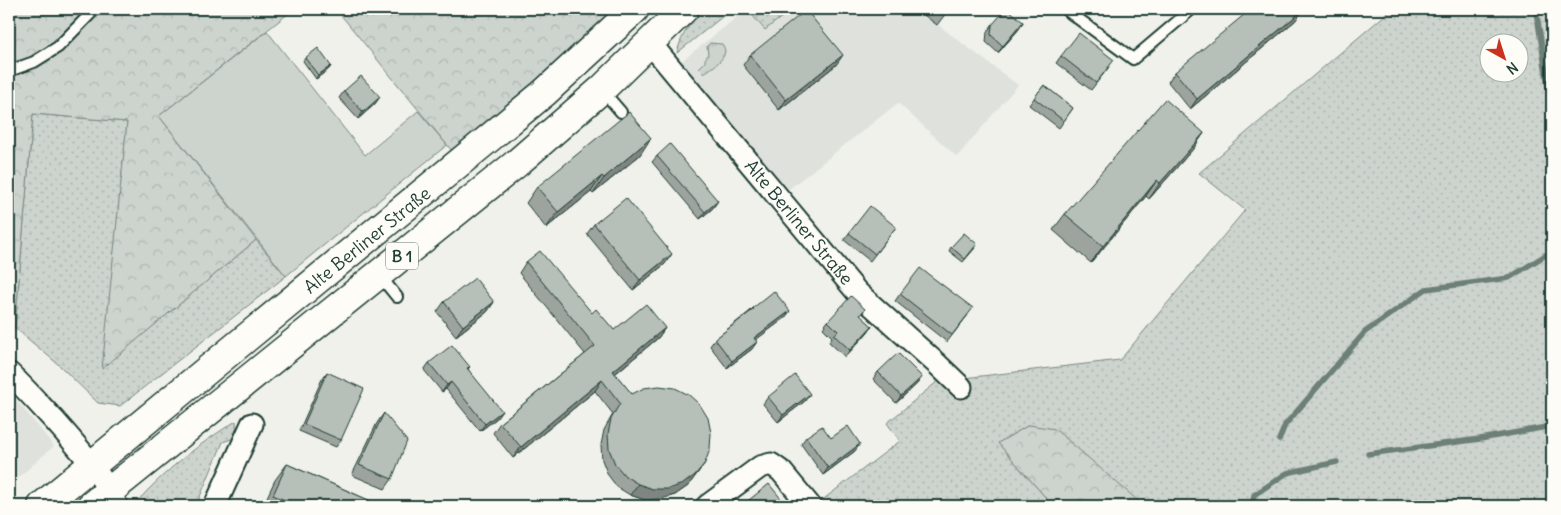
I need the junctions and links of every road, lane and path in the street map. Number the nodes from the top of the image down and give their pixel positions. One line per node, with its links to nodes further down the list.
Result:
1 (95, 9): 7 (lane)
2 (635, 9): 15 (main road, Alte Berliner Straße / B 1)
3 (684, 9): 6 (main road, Alte Berliner Straße / B 1)
4 (1065, 9): 5 (lane)
5 (1192, 9)
6 (650, 43): 8 (main road, Alte Berliner Straße / B 1); 13 (street, Alte Berliner Straße)
7 (9, 71)
8 (602, 89): 9 (lane); 10 (main road, Alte Berliner Straße / B 1)
9 (621, 112)
10 (379, 275): 11 (lane); 16 (main road, Alte Berliner Straße / B 1)
11 (397, 297)
12 (9, 373): 15 (street)
13 (961, 387)
14 (252, 424): 18 (street)
15 (93, 465): 16 (street); 17 (main road, B 1)
16 (106, 501)
17 (42, 506)
18 (215, 506)
19 (707, 506): 20 (street)
20 (810, 506)

